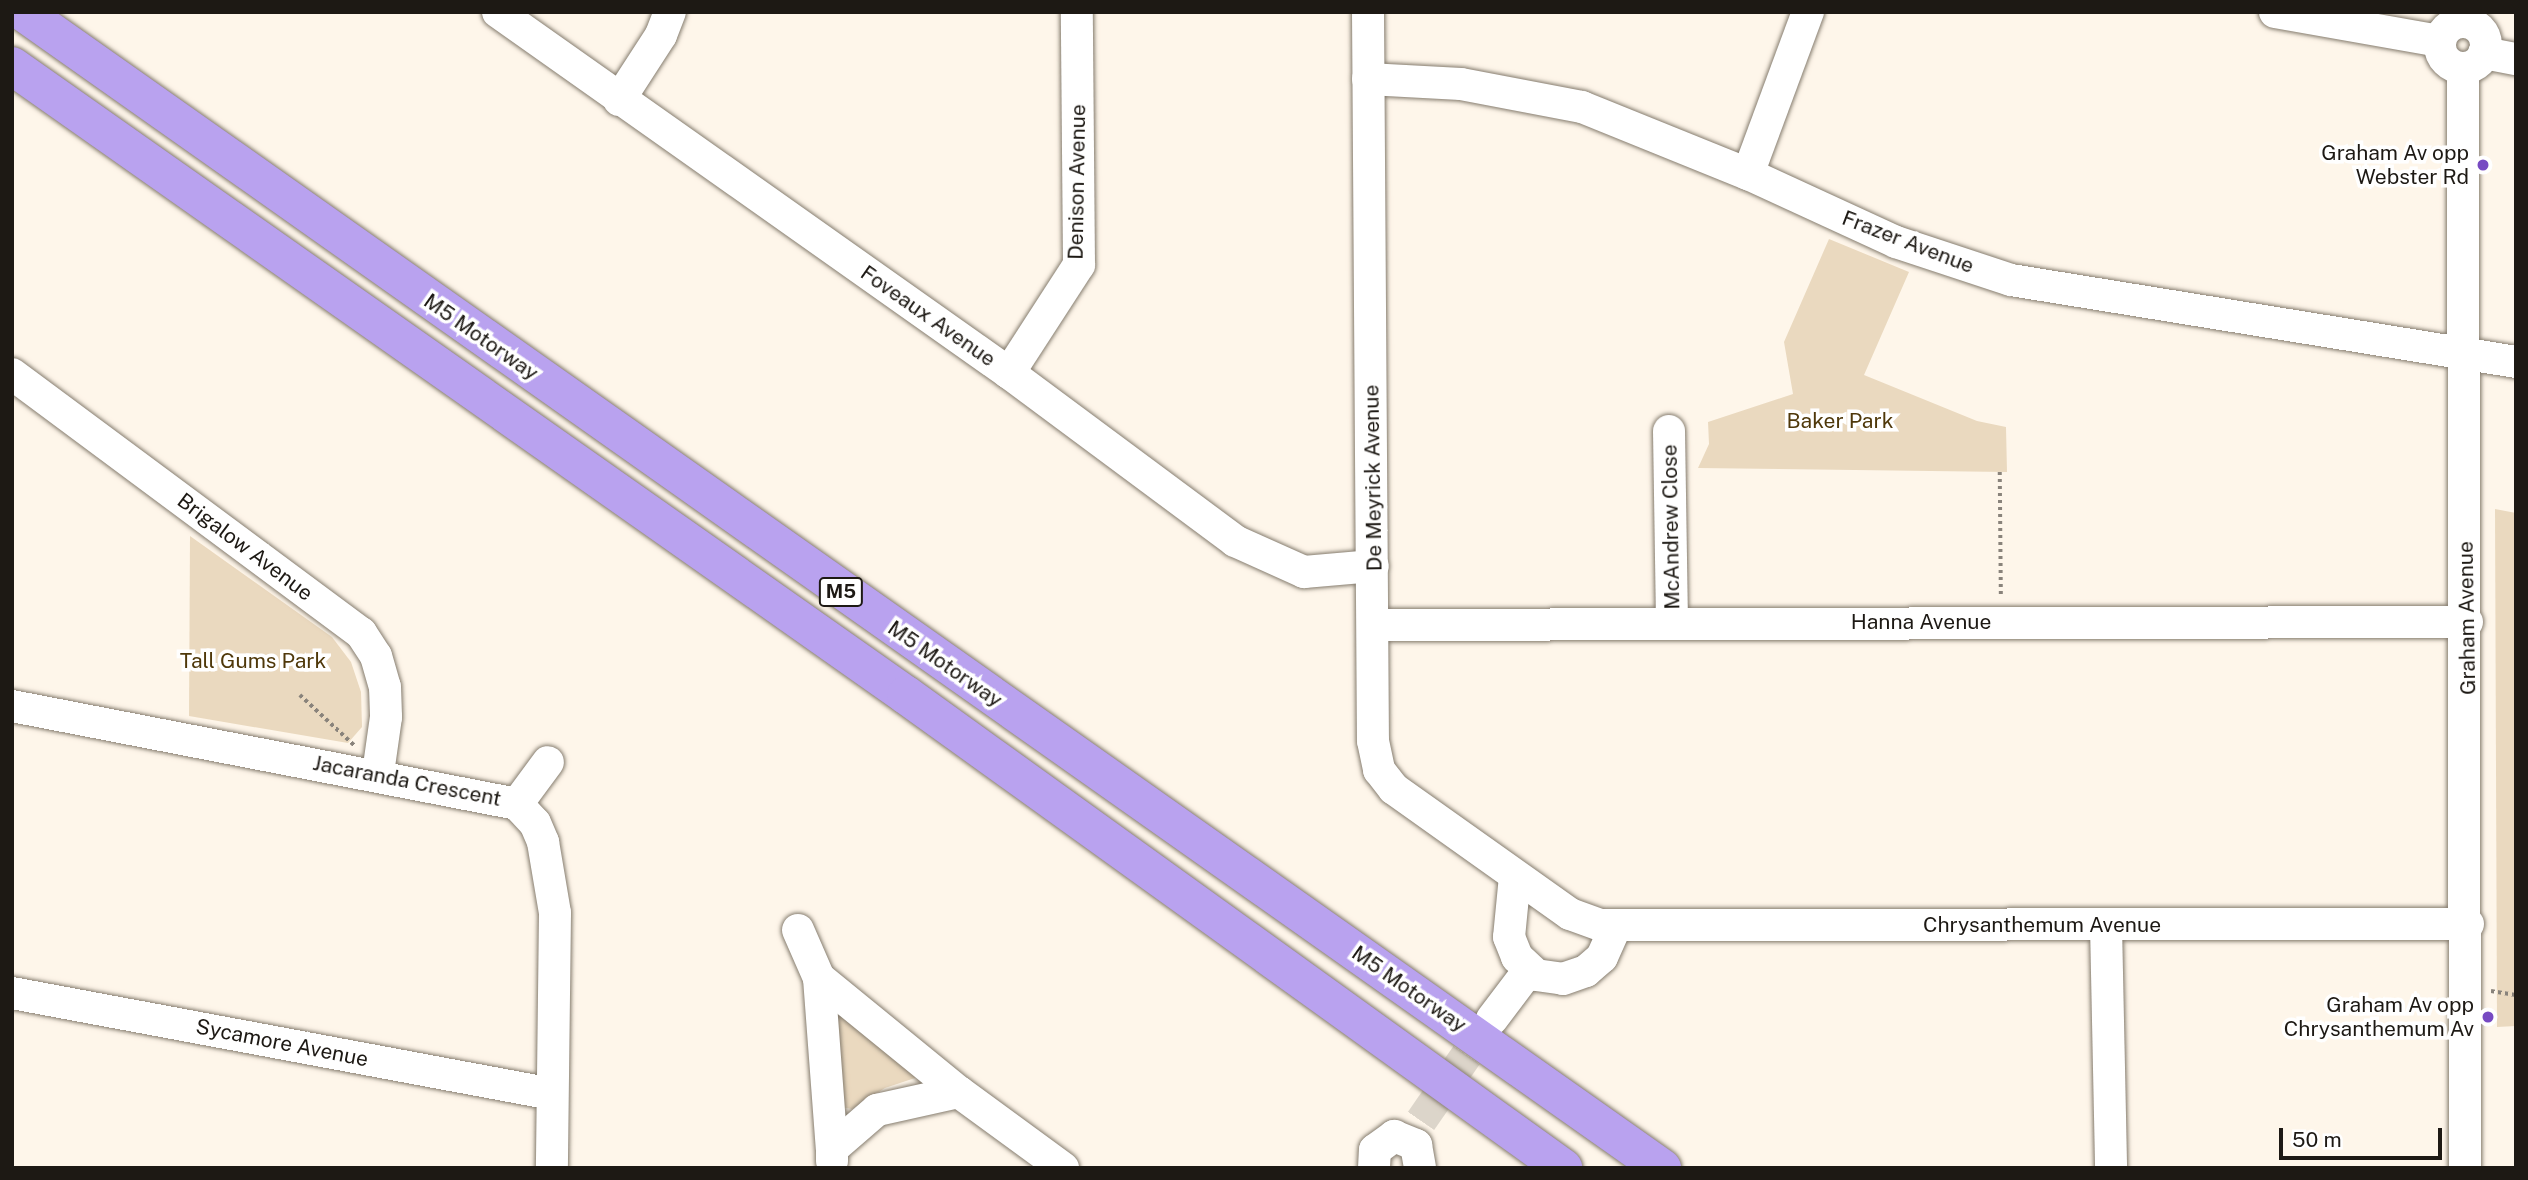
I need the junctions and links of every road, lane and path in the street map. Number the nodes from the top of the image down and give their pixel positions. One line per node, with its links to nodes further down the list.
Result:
1 (23, 12): 51 (highway, M5 Motorway / M5)
2 (498, 12): 13 (street, Foveaux Avenue)
3 (670, 12): 13 (street)
4 (1077, 12): 17 (street, Denison Avenue)
5 (1368, 12): 12 (street, De Meyrick Avenue)
6 (1808, 12): 14 (street)
7 (2275, 12): 8 (street)
8 (2455, 25): 10 (street)
9 (2516, 59): 10 (street)
10 (2474, 61): 15 (street, Graham Avenue)
11 (12, 66): 50 (highway, M5)
12 (1368, 79): 14 (street, Frazer Avenue); 21 (street, De Meyrick Avenue)
13 (619, 100): 17 (street, Foveaux Avenue)
14 (1748, 174): 15 (street, Frazer Avenue)
15 (2463, 355): 16 (street, Frazer Avenue); 23 (street, Graham Avenue)
16 (2516, 362)
17 (1009, 373): 21 (street, Foveaux Avenue)
18 (12, 374): 29 (street, Brigalow Avenue)
19 (1669, 431): 24 (street, McAndrew Close)
20 (2000, 472): 22 (path)
21 (1373, 566): 25 (street, De Meyrick Avenue)
22 (2001, 622): 23 (street, Hanna Avenue); 24 (street, Hanna Avenue)
23 (2467, 622): 33 (street, Graham Avenue)
24 (1672, 623): 25 (street, Hanna Avenue)
25 (1375, 625): 31 (street, De Meyrick Avenue)
26 (300, 695): 29 (path)
27 (12, 706): 29 (street, Jacaranda Crescent)
28 (548, 762): 30 (street)
29 (378, 773): 30 (street, Jacaranda Crescent)
30 (517, 804): 44 (street, Jacaranda Crescent)
31 (1515, 876): 32 (street, De Meyrick Avenue); 37 (street)
32 (1570, 914): 35 (street, Chrysanthemum Avenue)
33 (2468, 924): 34 (street, Chrysanthemum Avenue); 53 (street, Graham Avenue)
34 (2106, 925): 35 (street, Chrysanthemum Avenue); 52 (street)
35 (1616, 926): 37 (street)
36 (798, 930): 38 (street)
37 (1529, 970): 42 (street)
38 (820, 978): 43 (street); 46 (street)
39 (2491, 981): 41 (path)
40 (12, 993): 44 (street, Sycamore Avenue)
41 (2516, 995)
42 (1492, 1018)
43 (959, 1092): 46 (street); 48 (street)
44 (552, 1094): 47 (street, Jacaranda Crescent)
45 (1417, 1143): 49 (street)
46 (832, 1159)
47 (552, 1168)
48 (1063, 1168)
49 (1374, 1168)
50 (1563, 1168)
51 (1662, 1168)
52 (2111, 1168)
53 (2465, 1168)

